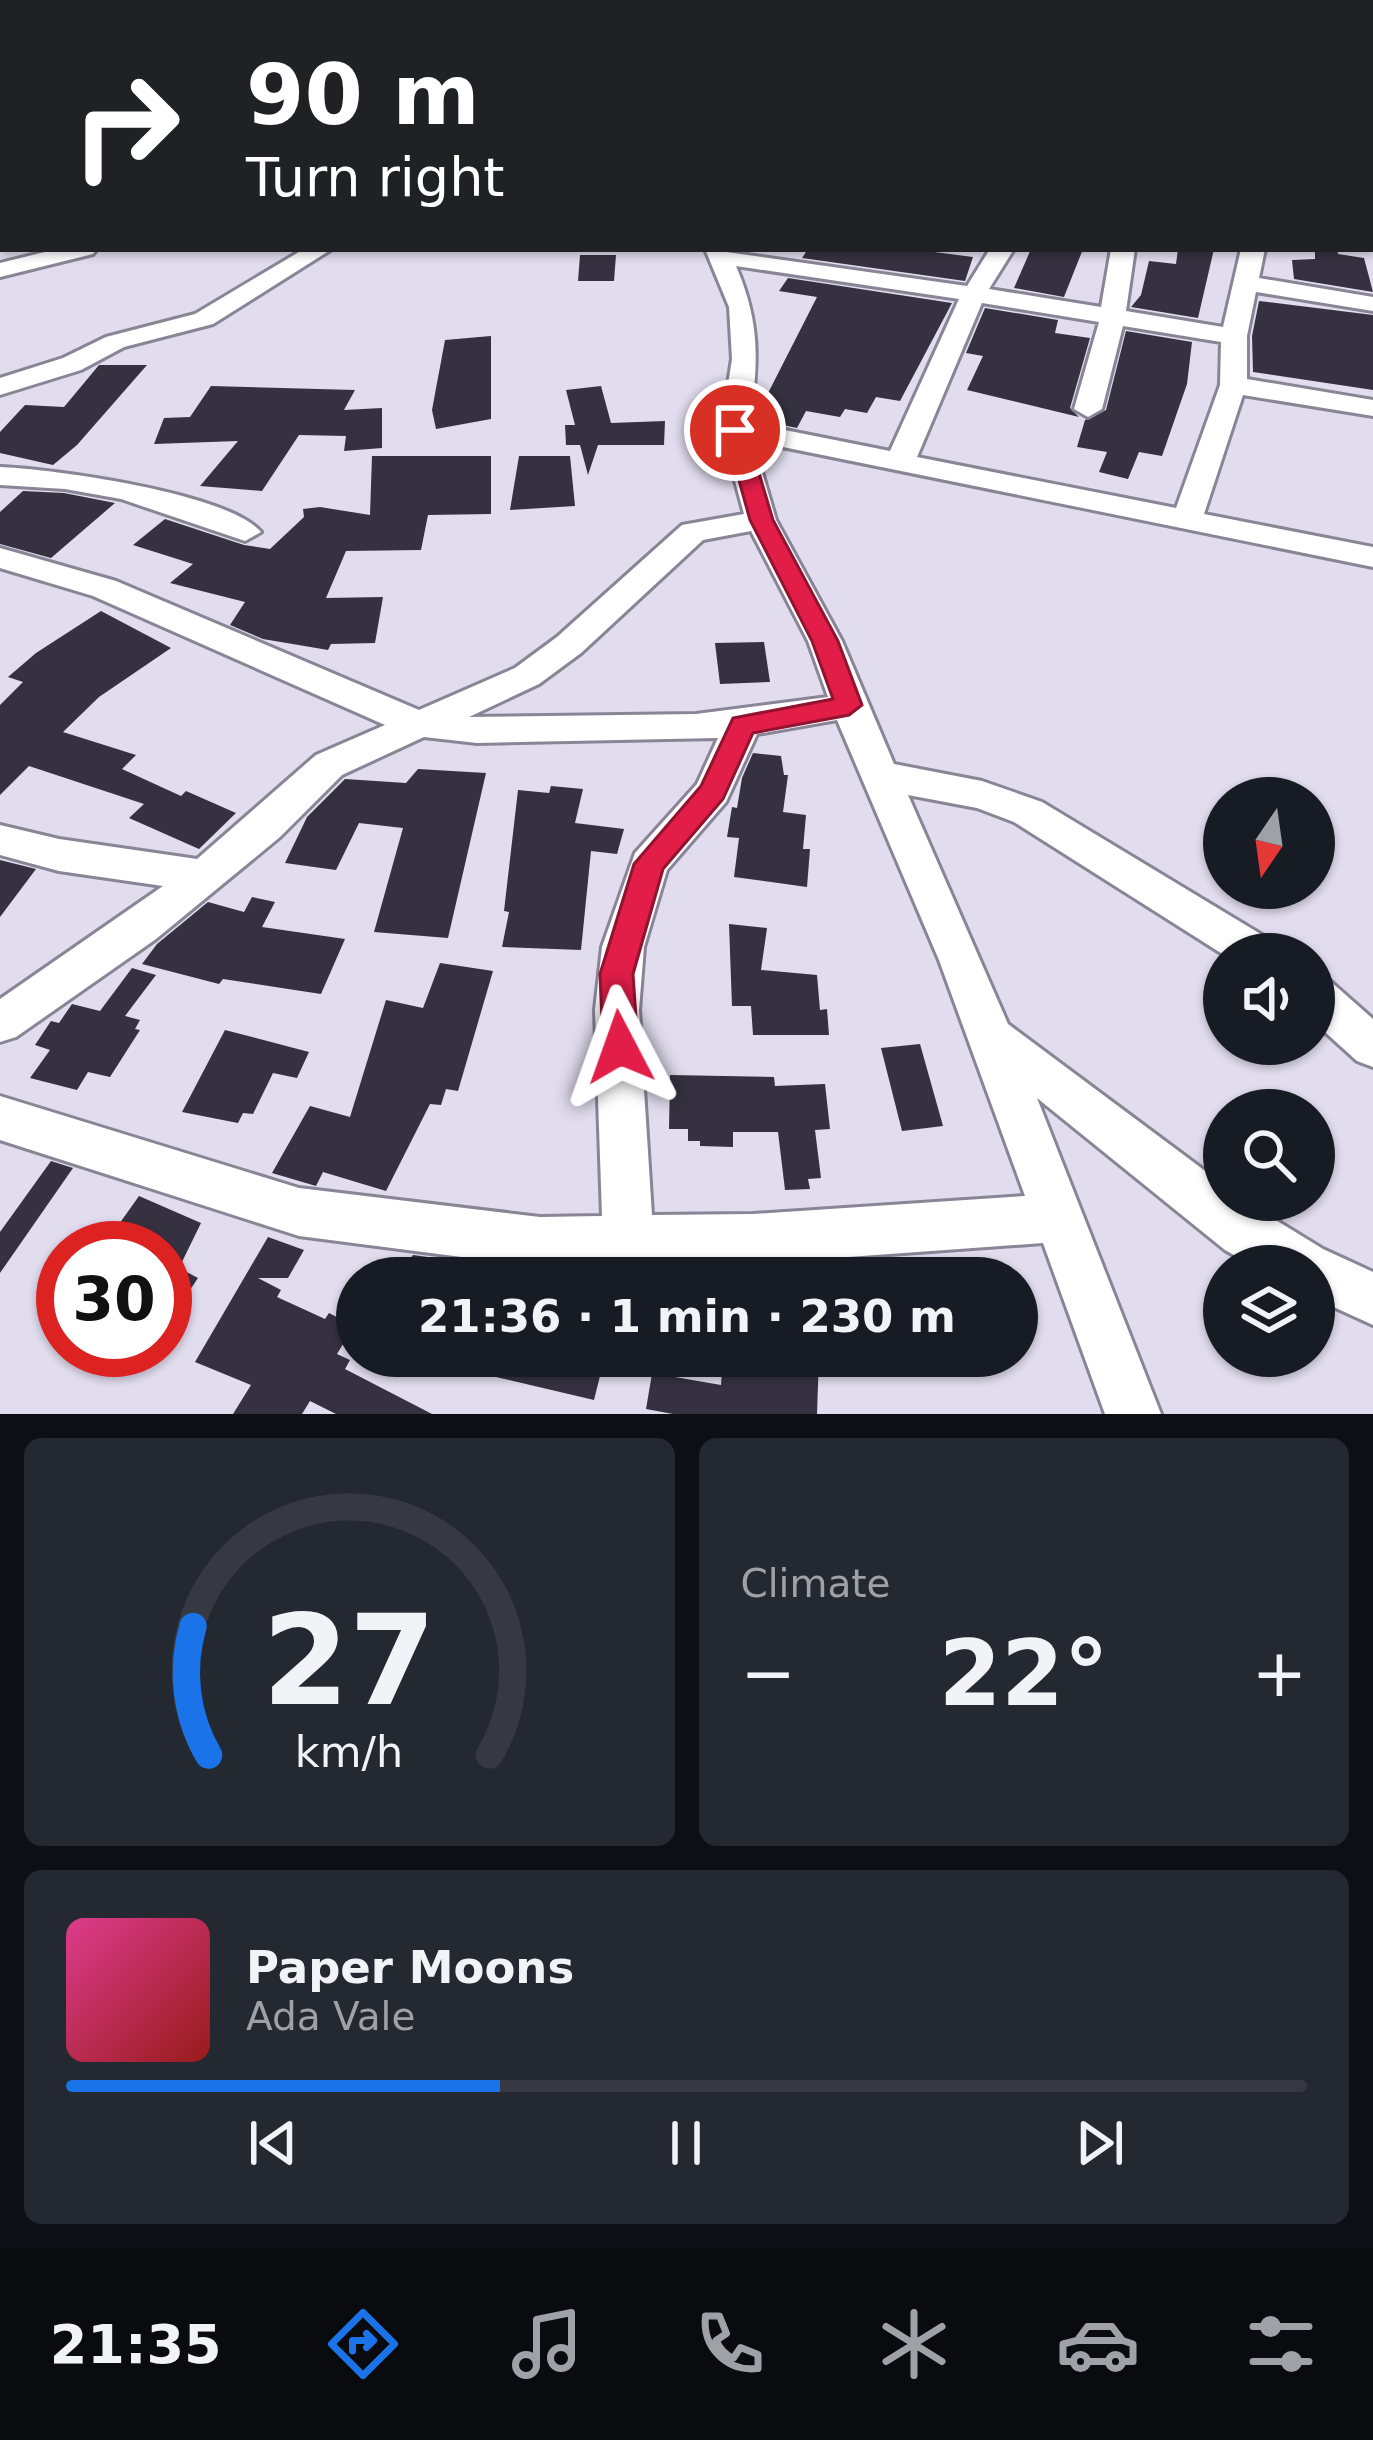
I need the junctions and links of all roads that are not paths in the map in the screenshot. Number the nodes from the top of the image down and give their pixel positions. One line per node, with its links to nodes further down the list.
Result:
1 (72, 252): 7 (street)
2 (315, 252): 14 (street)
3 (1001, 252): 9 (street)
4 (1123, 252): 11 (street)
5 (1252, 252): 8 (street)
6 (721, 254): 9 (street); 17 (street)
7 (0, 269)
8 (1248, 284): 10 (street); 12 (street)
9 (974, 294): 11 (street); 18 (street)
10 (1373, 304)
11 (1112, 320): 12 (street); 16 (street)
12 (1234, 336): 13 (street)
13 (1233, 385): 15 (street); 20 (street)
14 (0, 387)
15 (1373, 408)
16 (1088, 409)
17 (735, 430): 18 (street); 21 (street)
18 (901, 460): 20 (street)
19 (0, 476): 22 (street)
20 (1188, 517): 23 (street)
21 (761, 520): 25 (street); 26 (street)
22 (245, 532)
23 (1373, 557)
24 (0, 558): 26 (street)
25 (849, 705): 27 (street); 28 (street)
26 (418, 724): 27 (street); 30 (street)
27 (743, 725): 38 (street)
28 (879, 775): 31 (street); 34 (street)
29 (0, 840): 30 (street)
30 (203, 876): 33 (street)
31 (1223, 933)
32 (1335, 1013): 35 (street)
33 (0, 1023)
34 (989, 1037): 37 (street); 39 (street)
35 (1373, 1047)
36 (0, 1118): 38 (street)
37 (1055, 1218): 38 (street); 42 (street)
38 (628, 1243)
39 (1266, 1245)
40 (1335, 1281): 41 (street)
41 (1373, 1299)
42 (1133, 1414)

